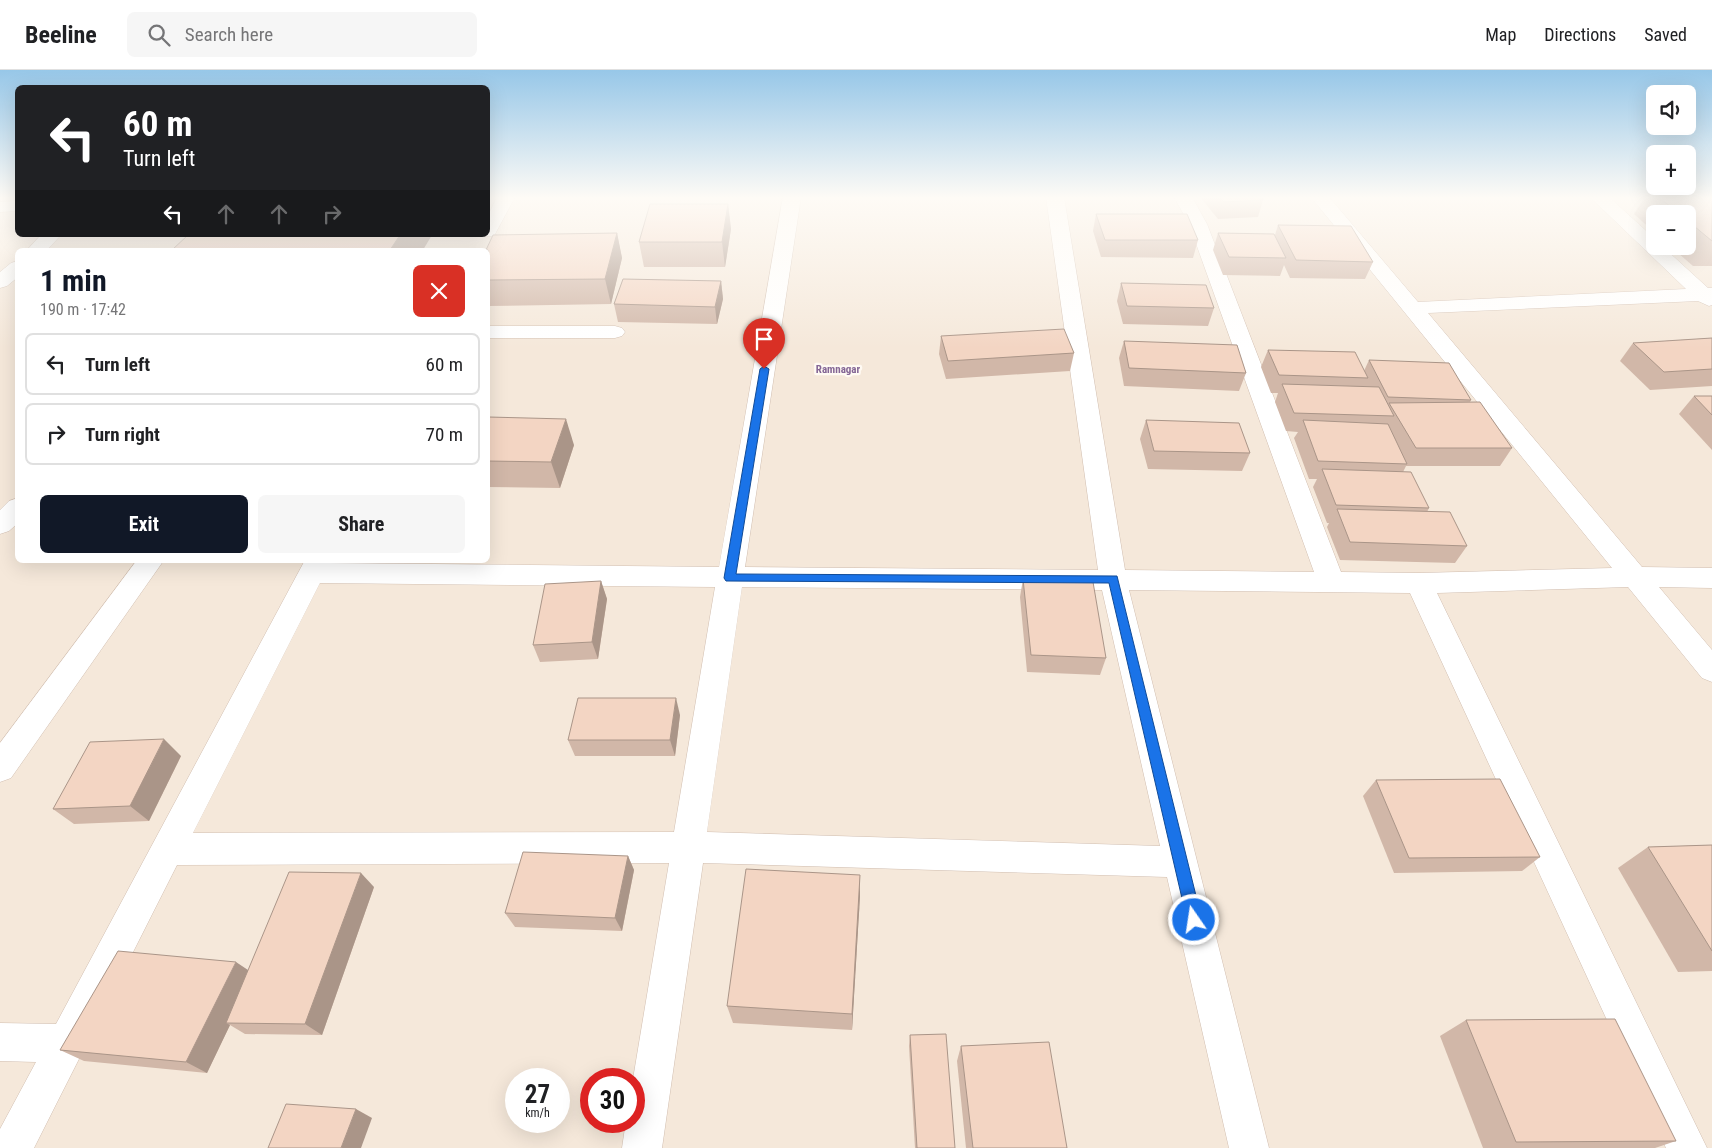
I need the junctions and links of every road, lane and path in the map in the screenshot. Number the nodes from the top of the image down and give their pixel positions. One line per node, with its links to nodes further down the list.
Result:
1 (784, 247): 19 (street)
2 (1063, 247): 21 (street)
3 (1207, 247): 22 (street)
4 (1362, 247): 11 (street)
5 (1654, 247): 10 (street)
6 (15, 259): 7 (street)
7 (0, 260)
8 (15, 270): 9 (street)
9 (0, 282)
10 (1709, 297): 11 (street)
11 (1412, 308): 18 (street)
12 (490, 332): 13 (street)
13 (615, 332)
14 (15, 510): 15 (street)
15 (0, 525)
16 (149, 563): 25 (street)
17 (315, 566): 19 (street); 27 (street)
18 (1633, 577): 20 (street); 23 (street); 24 (street)
19 (730, 578): 21 (street); 26 (street)
20 (1712, 578)
21 (1114, 579): 22 (street); 28 (street)
22 (1331, 582): 23 (street)
23 (1420, 583): 34 (street)
24 (1712, 670)
25 (0, 768)
26 (688, 847): 27 (street); 28 (street); 32 (street)
27 (168, 849): 30 (street)
28 (1181, 862): 33 (street)
29 (0, 1042): 30 (street)
30 (67, 1043): 31 (street)
31 (12, 1148)
32 (642, 1148)
33 (1249, 1148)
34 (1687, 1148)

